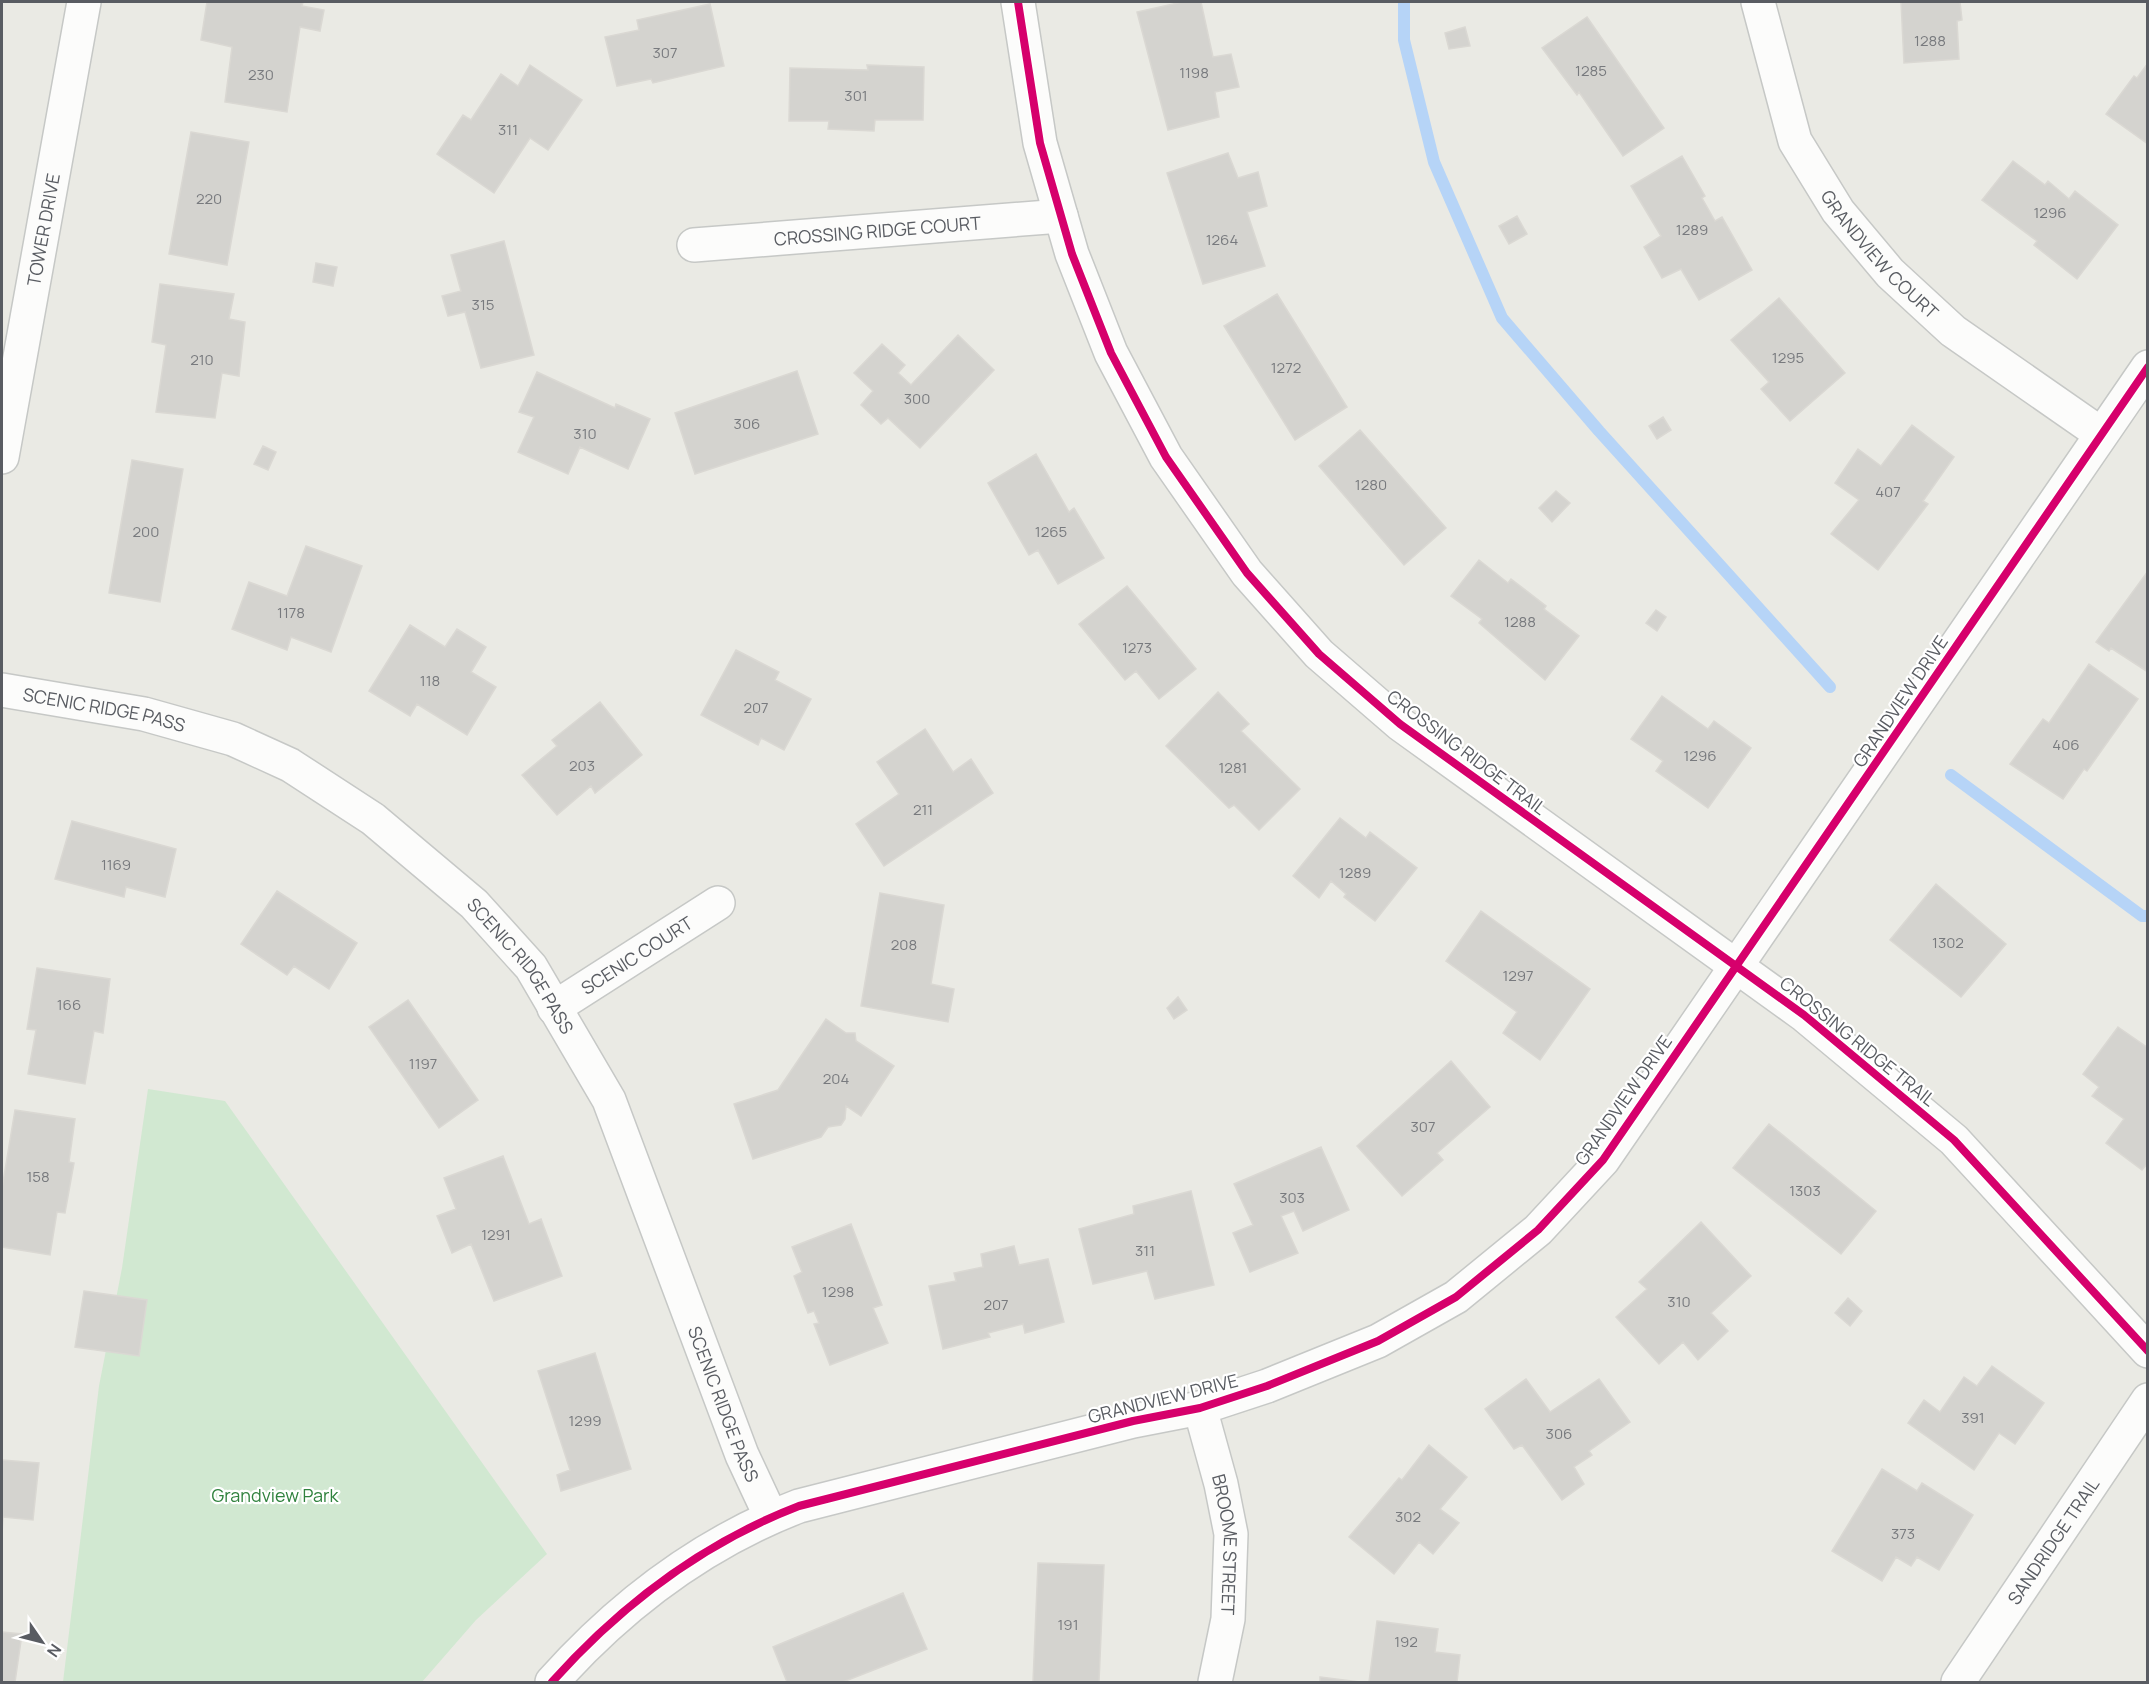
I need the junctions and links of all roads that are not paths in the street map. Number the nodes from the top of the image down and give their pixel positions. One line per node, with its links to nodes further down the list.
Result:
1 (84, 2): 8 (street, TOWER DRIVE)
2 (1018, 2): 4 (street, CROSSING RIDGE TRAIL)
3 (1758, 2): 7 (street, GRANDVIEW COURT)
4 (1061, 216): 5 (street, CROSSING RIDGE COURT); 11 (street, CROSSING RIDGE TRAIL)
5 (694, 245)
6 (2148, 367): 7 (street, GRANDVIEW DRIVE)
7 (2101, 434): 11 (street, GRANDVIEW DRIVE)
8 (2, 457)
9 (2, 690): 12 (street, SCENIC RIDGE PASS)
10 (718, 903): 12 (street, SCENIC COURT)
11 (1736, 964): 13 (street, CROSSING RIDGE TRAIL); 15 (street, GRANDVIEW DRIVE)
12 (554, 1008): 16 (street, SCENIC RIDGE PASS)
13 (2148, 1351)
14 (2148, 1400): 19 (street, SANDRIDGE TRAIL)
15 (1200, 1408): 16 (street, GRANDVIEW DRIVE); 18 (street, BROOME STREET)
16 (771, 1517): 17 (street, GRANDVIEW DRIVE)
17 (552, 1683)
18 (1215, 1683)
19 (1958, 1683)

